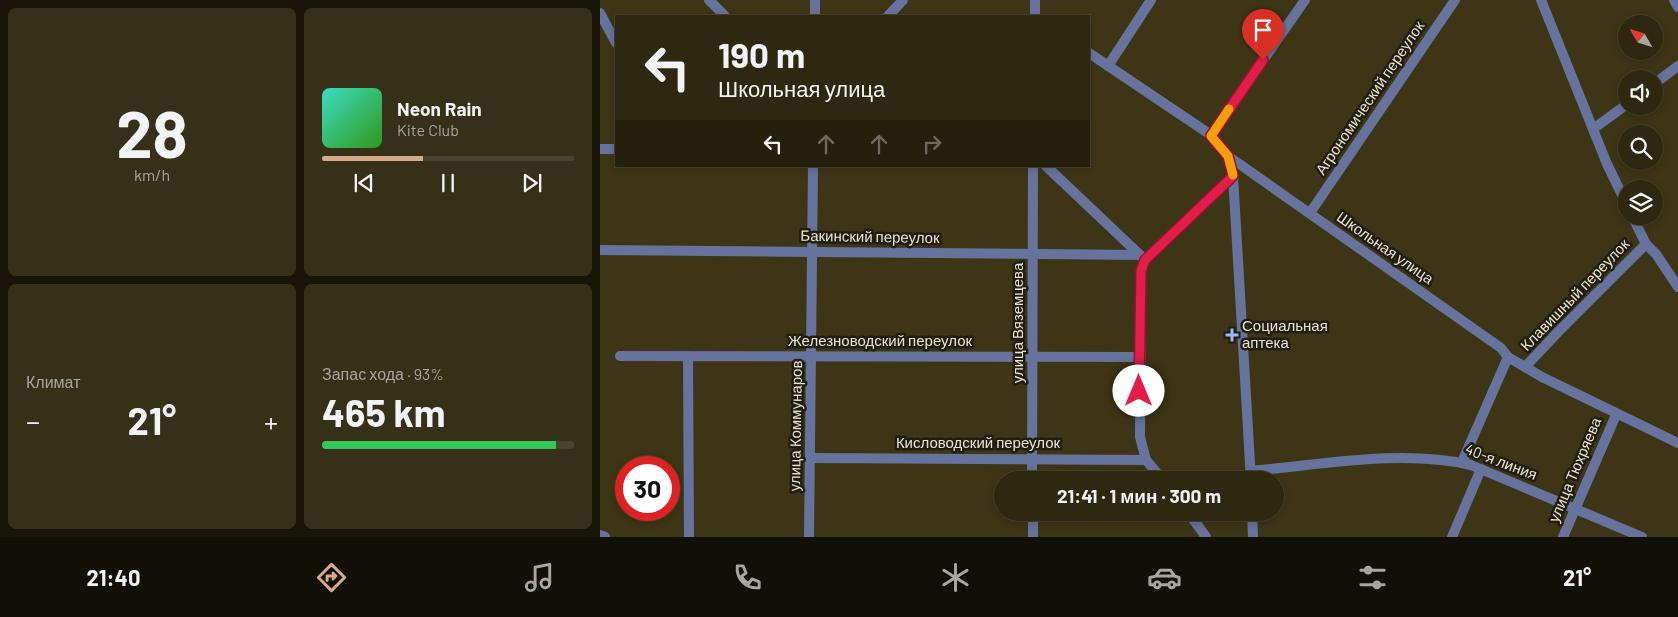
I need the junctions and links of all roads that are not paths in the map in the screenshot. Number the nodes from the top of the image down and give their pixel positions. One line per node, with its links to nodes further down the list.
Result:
1 (710, 0): 12 (street)
2 (815, 0): 13 (street)
3 (903, 0): 14 (street)
4 (1035, 0): 15 (street)
5 (1151, 0): 18 (street)
6 (1305, 0): 23 (street)
7 (1455, 0): 32 (street, Агрономический переулок)
8 (1541, 0): 22 (street)
9 (1674, 0): 10 (street)
10 (1678, 7)
11 (600, 14): 16 (street)
12 (724, 15)
13 (815, 15)
14 (889, 15)
15 (1034, 15)
16 (615, 41)
17 (1090, 54): 18 (street, Школьная улица)
18 (1108, 66): 23 (street, Школьная улица)
19 (1678, 66): 20 (street)
20 (1663, 77)
21 (1618, 111): 22 (street)
22 (1593, 129): 31 (street)
23 (1211, 136): 26 (street, Школьная улица)
24 (600, 149): 25 (street)
25 (615, 149)
26 (1228, 156): 30 (street); 32 (street, Школьная улица)
27 (813, 167): 36 (street, улица Коммунаров)
28 (1034, 167): 37 (street, улица Вяземцева)
29 (1047, 167): 38 (street)
30 (1233, 176): 38 (street); 56 (street)
31 (1618, 185)
32 (1310, 213): 45 (street, Школьная улица)
33 (1636, 225): 34 (street)
34 (1646, 244): 39 (street); 46 (street, Клавишный переулок)
35 (600, 250): 36 (street, Бакинский переулок)
36 (812, 251): 37 (street, Бакинский переулок); 42 (street, улица Коммунаров)
37 (1034, 255): 38 (street, Бакинский переулок); 43 (street, улица Вяземцева)
38 (1142, 257): 44 (street)
39 (1678, 287)
40 (620, 356): 41 (street, Железноводский переулок)
41 (688, 356): 42 (street, Железноводский переулок); 64 (street)
42 (811, 356): 43 (street, Железноводский переулок); 49 (street, улица Коммунаров)
43 (1033, 356): 44 (street, Железноводский переулок); 50 (street, улица Вяземцева)
44 (1140, 357): 51 (street)
45 (1508, 357): 46 (street, Школьная улица); 52 (street, Клавишный переулок)
46 (1526, 367): 47 (street, Школьная улица)
47 (1616, 415): 48 (street, Школьная улица); 58 (street, улица Тюхряева)
48 (1678, 443)
49 (810, 458): 50 (street, Кисловодский переулок); 65 (street, улица Коммунаров)
50 (1032, 458): 51 (street, Кисловодский переулок); 54 (street, улица Вяземцева)
51 (1146, 460): 55 (street)
52 (1462, 462): 53 (street, 40-я линия); 57 (street, 40-я линия)
53 (1481, 469): 58 (street, 40-я линия); 69 (street)
54 (1032, 471)
55 (1155, 471)
56 (1250, 471)
57 (1284, 472)
58 (1575, 509): 70 (street, улица Тюхряева); 71 (street, 40-я линия)
59 (1033, 521): 66 (street)
60 (1194, 521): 67 (street)
61 (1252, 521): 68 (street)
62 (600, 535): 63 (street)
63 (605, 537)
64 (689, 537)
65 (810, 537)
66 (1033, 537)
67 (1206, 537)
68 (1253, 537)
69 (1452, 537)
70 (1563, 537)
71 (1642, 537)

